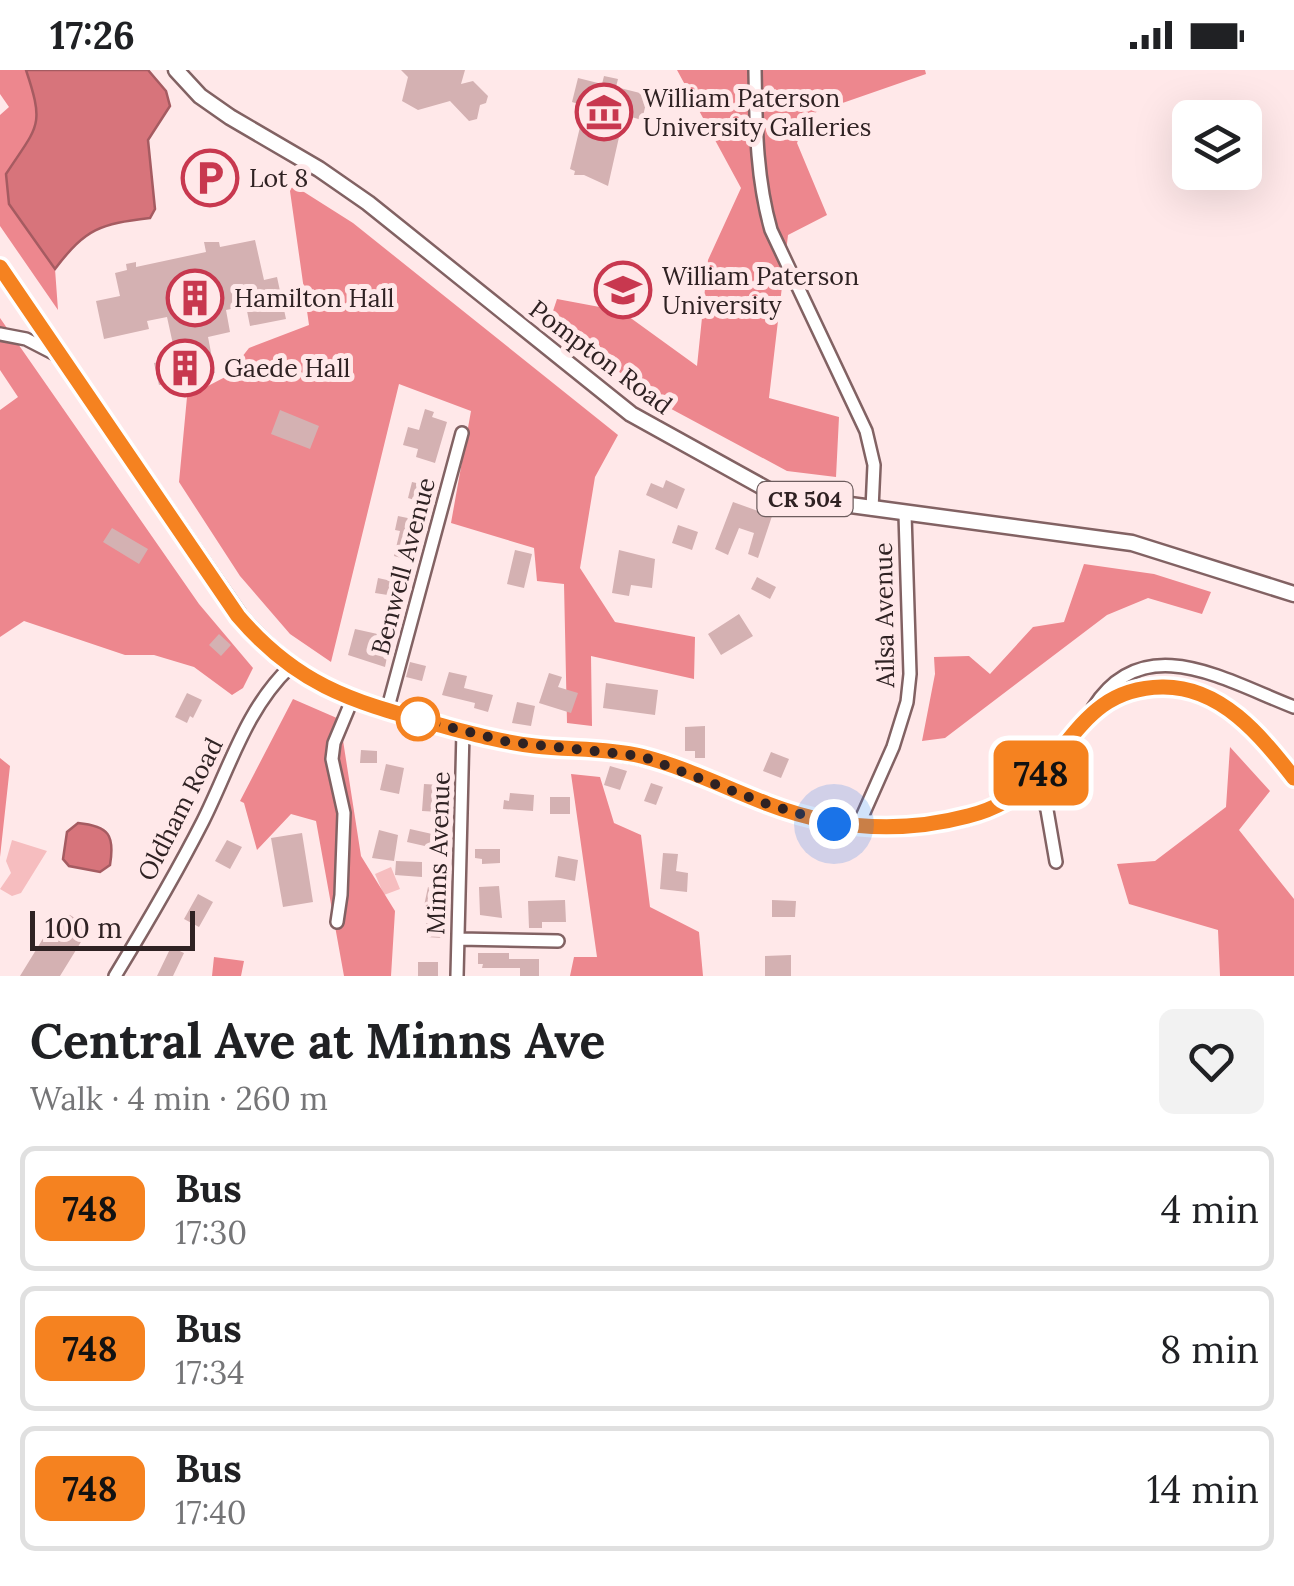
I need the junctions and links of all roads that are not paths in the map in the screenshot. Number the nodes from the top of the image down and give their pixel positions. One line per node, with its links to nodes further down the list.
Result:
1 (176, 70): 7 (main road, Pompton Road / CR 504)
2 (754, 70): 7 (street)
3 (0, 267): 5 (main road)
4 (0, 334): 5 (street)
5 (62, 358): 10 (main road)
6 (462, 433): 13 (street, Benwell Avenue)
7 (872, 509): 8 (main road, Pompton Road / CR 504)
8 (905, 514): 9 (main road, Pompton Road / CR 504); 18 (street, Ailsa Avenue)
9 (1294, 594)
10 (290, 667): 11 (main road); 23 (street, Oldham Road)
11 (352, 700): 13 (main road); 20 (street)
12 (1294, 707): 14 (street)
13 (387, 712): 15 (main road)
14 (1089, 715): 16 (main road); 17 (main road)
15 (462, 731): 18 (main road); 21 (street, Minns Avenue)
16 (1036, 778): 18 (main road); 19 (street)
17 (1294, 778)
18 (858, 826)
19 (1056, 862)
20 (336, 922)
21 (458, 938): 22 (street); 24 (street, Minns Avenue)
22 (558, 941)
23 (115, 976)
24 (457, 976)

